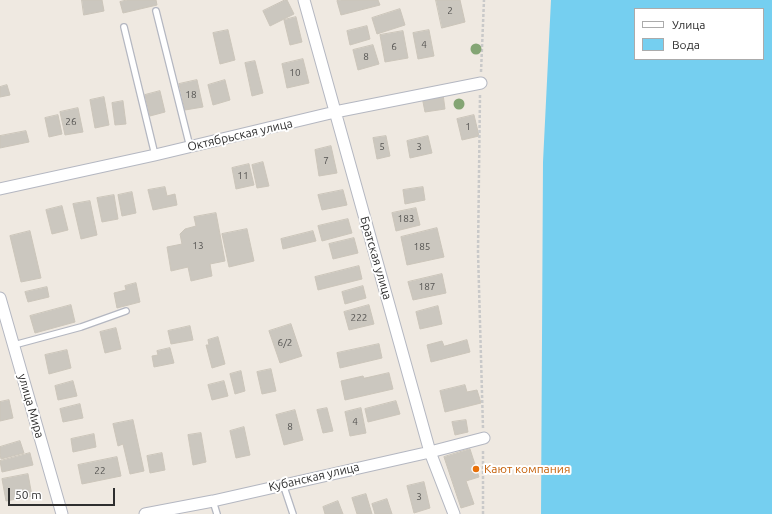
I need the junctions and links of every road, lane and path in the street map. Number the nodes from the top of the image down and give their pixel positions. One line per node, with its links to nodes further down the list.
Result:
1 (304, 0): 6 (street, Братская улица)
2 (484, 0): 5 (path)
3 (156, 12): 7 (lane)
4 (124, 27): 8 (lane)
5 (481, 83): 6 (street, Октябрьская улица); 13 (path)
6 (336, 112): 7 (street, Октябрьская улица); 14 (street, Братская улица)
7 (190, 147): 8 (street, Октябрьская улица)
8 (155, 155): 9 (street, Октябрьская улица)
9 (0, 189)
10 (0, 298): 12 (street, улица Мира)
11 (126, 311): 12 (lane)
12 (14, 345): 17 (street, улица Мира)
13 (484, 438): 14 (street, Кубанская улица); 22 (path)
14 (430, 452): 15 (street, Кубанская улица); 21 (street, Братская улица)
15 (283, 484): 16 (street, Кубанская улица); 20 (lane)
16 (213, 500): 18 (street, Кубанская улица); 19 (lane)
17 (62, 514)
18 (144, 514)
19 (217, 514)
20 (292, 514)
21 (454, 514)
22 (483, 514)

